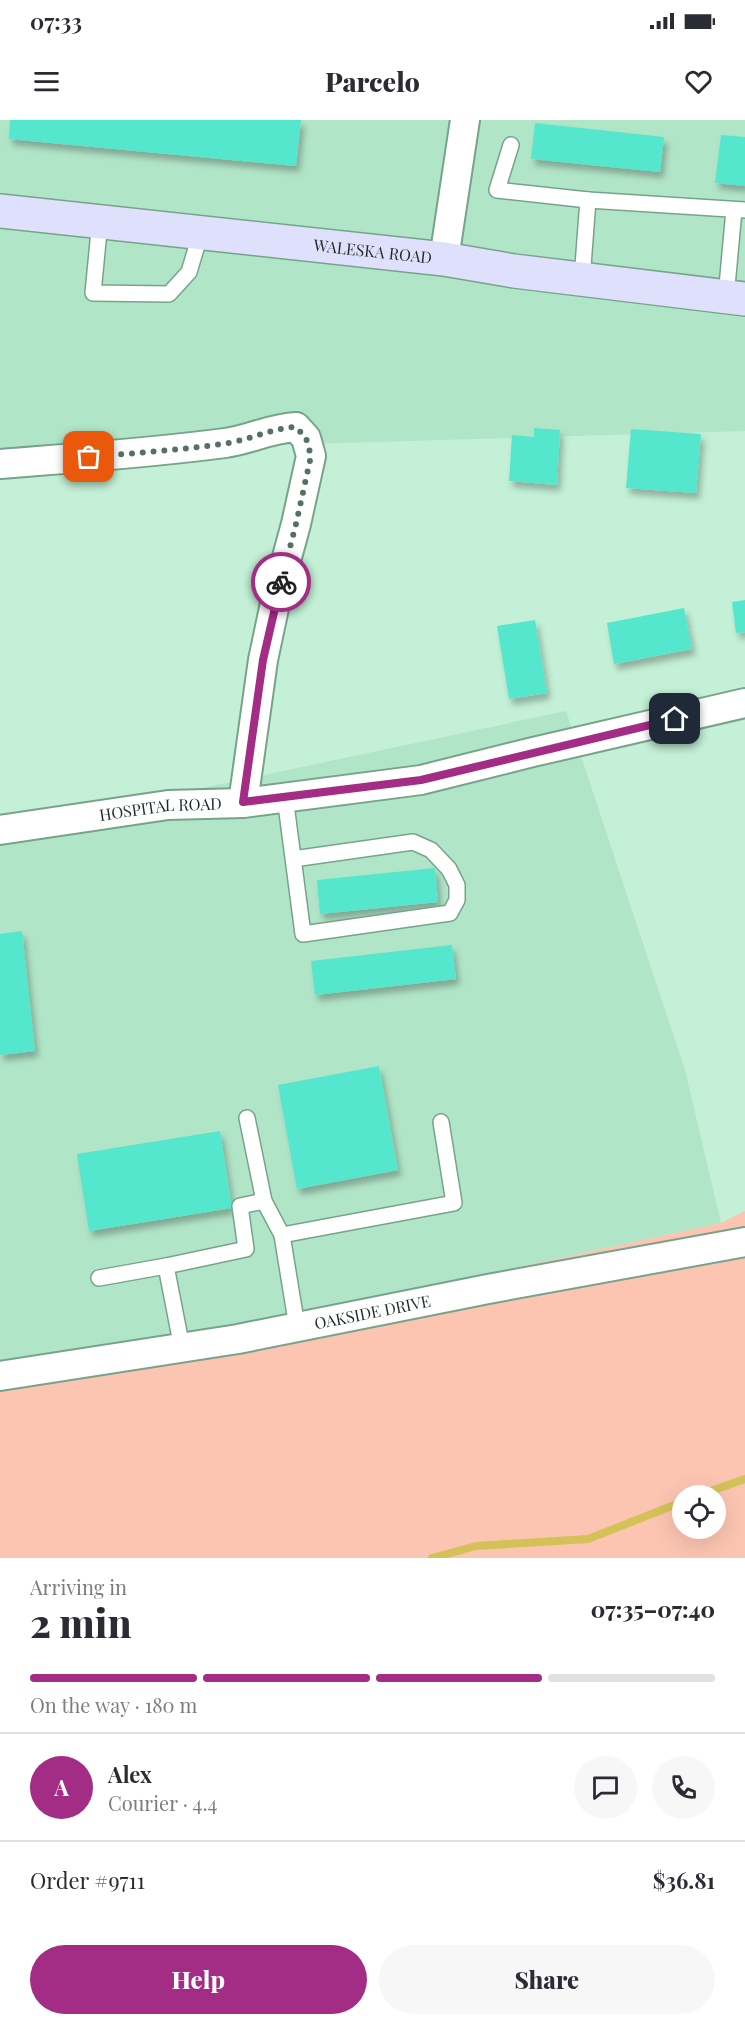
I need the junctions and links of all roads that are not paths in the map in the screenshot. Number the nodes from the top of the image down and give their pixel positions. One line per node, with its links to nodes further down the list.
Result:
1 (465, 120): 8 (street)
2 (511, 145): 3 (lane)
3 (588, 200): 4 (lane); 9 (lane)
4 (740, 210): 10 (lane)
5 (0, 211): 6 (main road, WALESKA ROAD)
6 (100, 221): 7 (main road, WALESKA ROAD); 7 (lane)
7 (201, 232): 8 (main road, WALESKA ROAD)
8 (444, 259): 9 (main road, WALESKA ROAD)
9 (582, 279): 10 (main road, WALESKA ROAD)
10 (736, 298)
11 (0, 464): 14 (street)
12 (745, 703): 13 (street, HOSPITAL ROAD)
13 (285, 797): 14 (street, HOSPITAL ROAD); 16 (lane)
14 (243, 802): 15 (street, HOSPITAL ROAD)
15 (0, 830)
16 (293, 859): 16 (lane)
17 (247, 1118): 19 (lane)
18 (441, 1122): 20 (lane)
19 (264, 1201): 20 (lane); 22 (lane)
20 (282, 1235): 24 (lane)
21 (745, 1242): 24 (street, OAKSIDE DRIVE)
22 (166, 1266): 23 (lane); 25 (lane)
23 (99, 1278)
24 (297, 1327): 25 (street, OAKSIDE DRIVE)
25 (182, 1348): 26 (street, OAKSIDE DRIVE)
26 (0, 1376)

